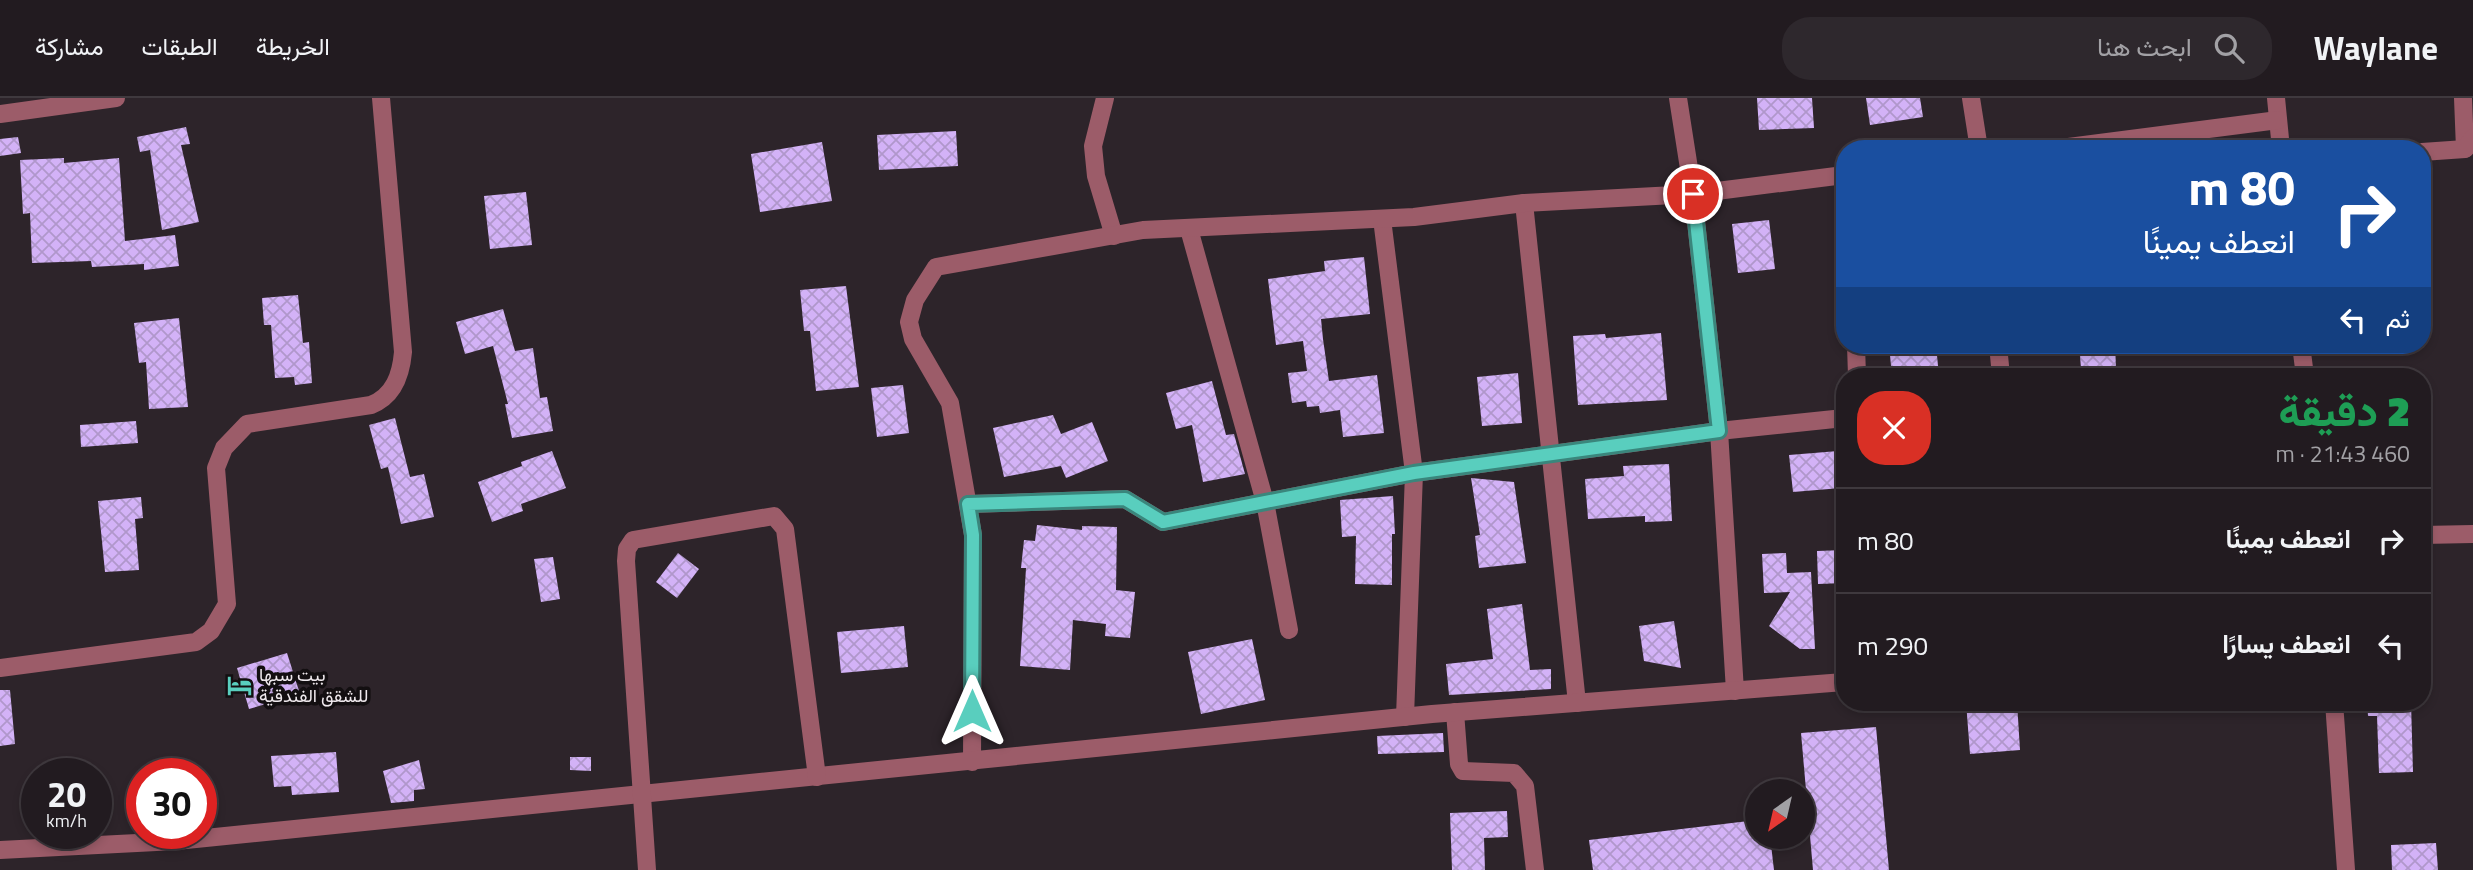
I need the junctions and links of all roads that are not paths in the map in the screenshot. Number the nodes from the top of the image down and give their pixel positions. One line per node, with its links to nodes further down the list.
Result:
1 (116, 98): 8 (street)
2 (382, 98): 30 (street)
3 (1105, 98): 20 (street)
4 (1678, 98): 16 (street)
5 (1971, 98): 10 (street)
6 (2276, 98): 9 (street)
7 (2463, 98): 13 (street)
8 (0, 114)
9 (2278, 120): 11 (street); 12 (street)
10 (1978, 140)
11 (2123, 140)
12 (2280, 140)
13 (2469, 144): 14 (street)
14 (2431, 150)
15 (1836, 176): 16 (street)
16 (1693, 194): 17 (street); 22 (street)
17 (1524, 203): 18 (street); 23 (street)
18 (1382, 219): 19 (street); 24 (street)
19 (1189, 229): 20 (street); 25 (street)
20 (1114, 236): 26 (street)
21 (1836, 419): 22 (street)
22 (1719, 431): 23 (street); 32 (street)
23 (1551, 455): 24 (street); 33 (street)
24 (1414, 473): 25 (street); 36 (street)
25 (1265, 502): 26 (street); 29 (street)
26 (968, 504): 37 (street)
27 (2473, 534): 28 (street)
28 (2431, 535)
29 (1289, 630)
30 (0, 668)
31 (1836, 683): 32 (street)
32 (1735, 691): 33 (street)
33 (1577, 703): 35 (street)
34 (2335, 711): 43 (street)
35 (1455, 712): 36 (street); 42 (street)
36 (1405, 717): 37 (street)
37 (972, 762): 38 (street)
38 (817, 777): 39 (street); 39 (street)
39 (643, 795): 40 (street); 41 (street)
40 (0, 850)
41 (647, 870)
42 (1535, 870)
43 (2346, 870)

